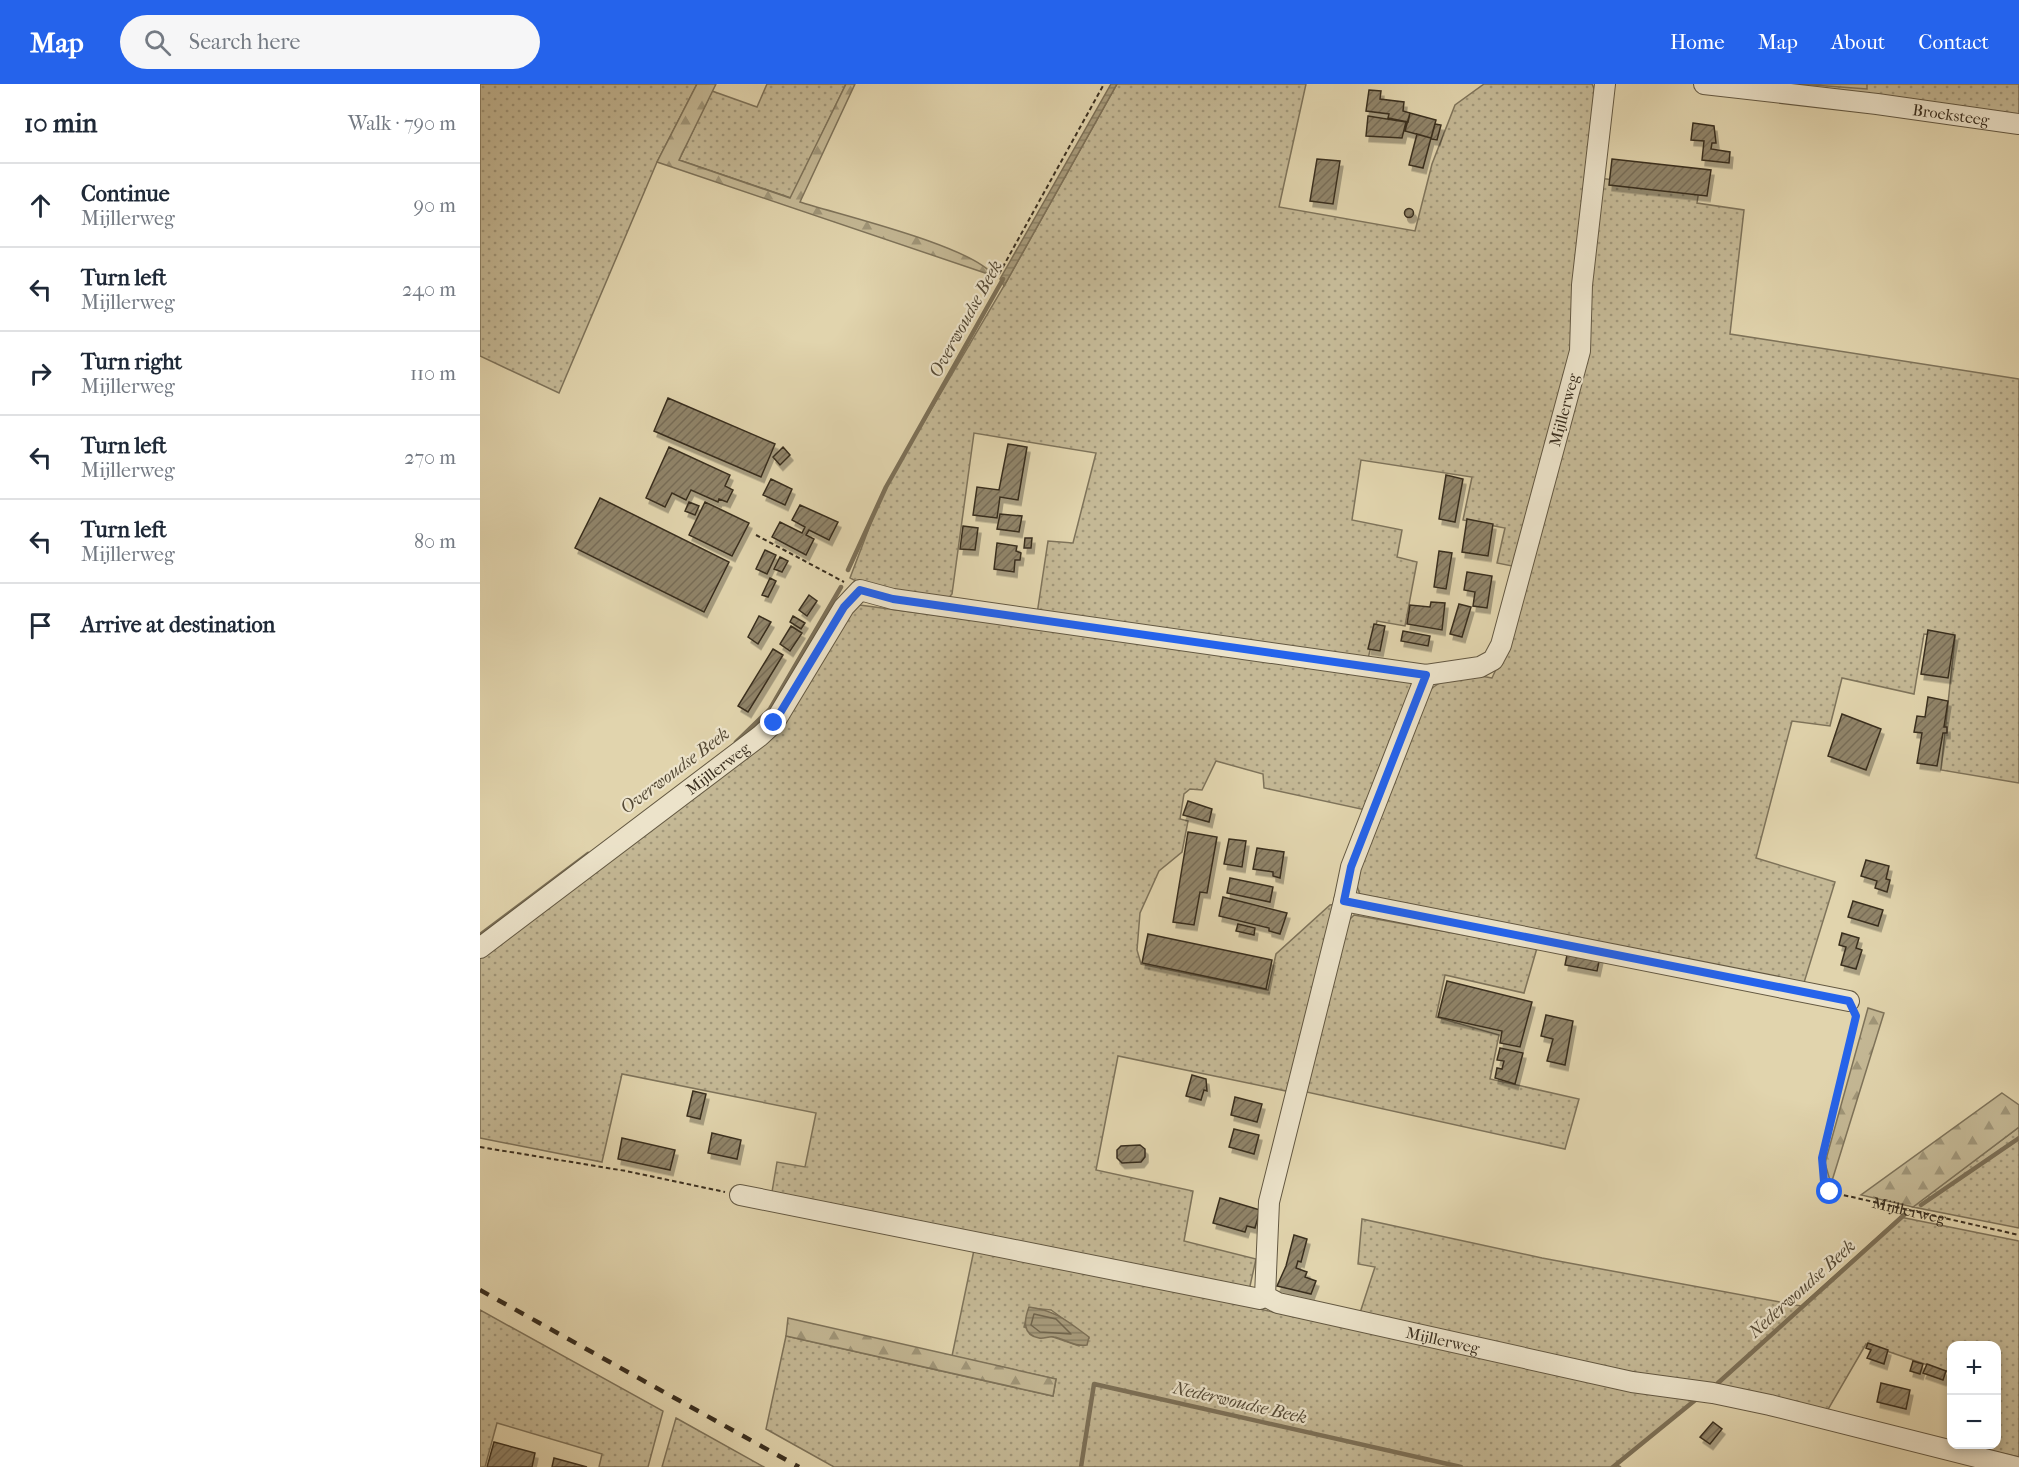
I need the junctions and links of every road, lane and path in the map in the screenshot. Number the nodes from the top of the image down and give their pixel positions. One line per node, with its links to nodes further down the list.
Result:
1 (1104, 84): 5 (path)
2 (1605, 84): 8 (street, Mijllerweg)
3 (1704, 84): 4 (street, Broeksteeg)
4 (2019, 124)
5 (999, 274)
6 (756, 535): 7 (path)
7 (849, 585)
8 (1426, 675): 9 (street); 10 (street, Mijllerweg)
9 (1344, 901): 11 (street); 15 (street)
10 (480, 948)
11 (1849, 1001): 14 (path, Mijllerweg)
12 (480, 1147): 13 (path)
13 (740, 1195): 15 (street, Mijllerweg)
14 (2019, 1235)
15 (1265, 1296): 16 (street, Mijllerweg)
16 (2016, 1467)

